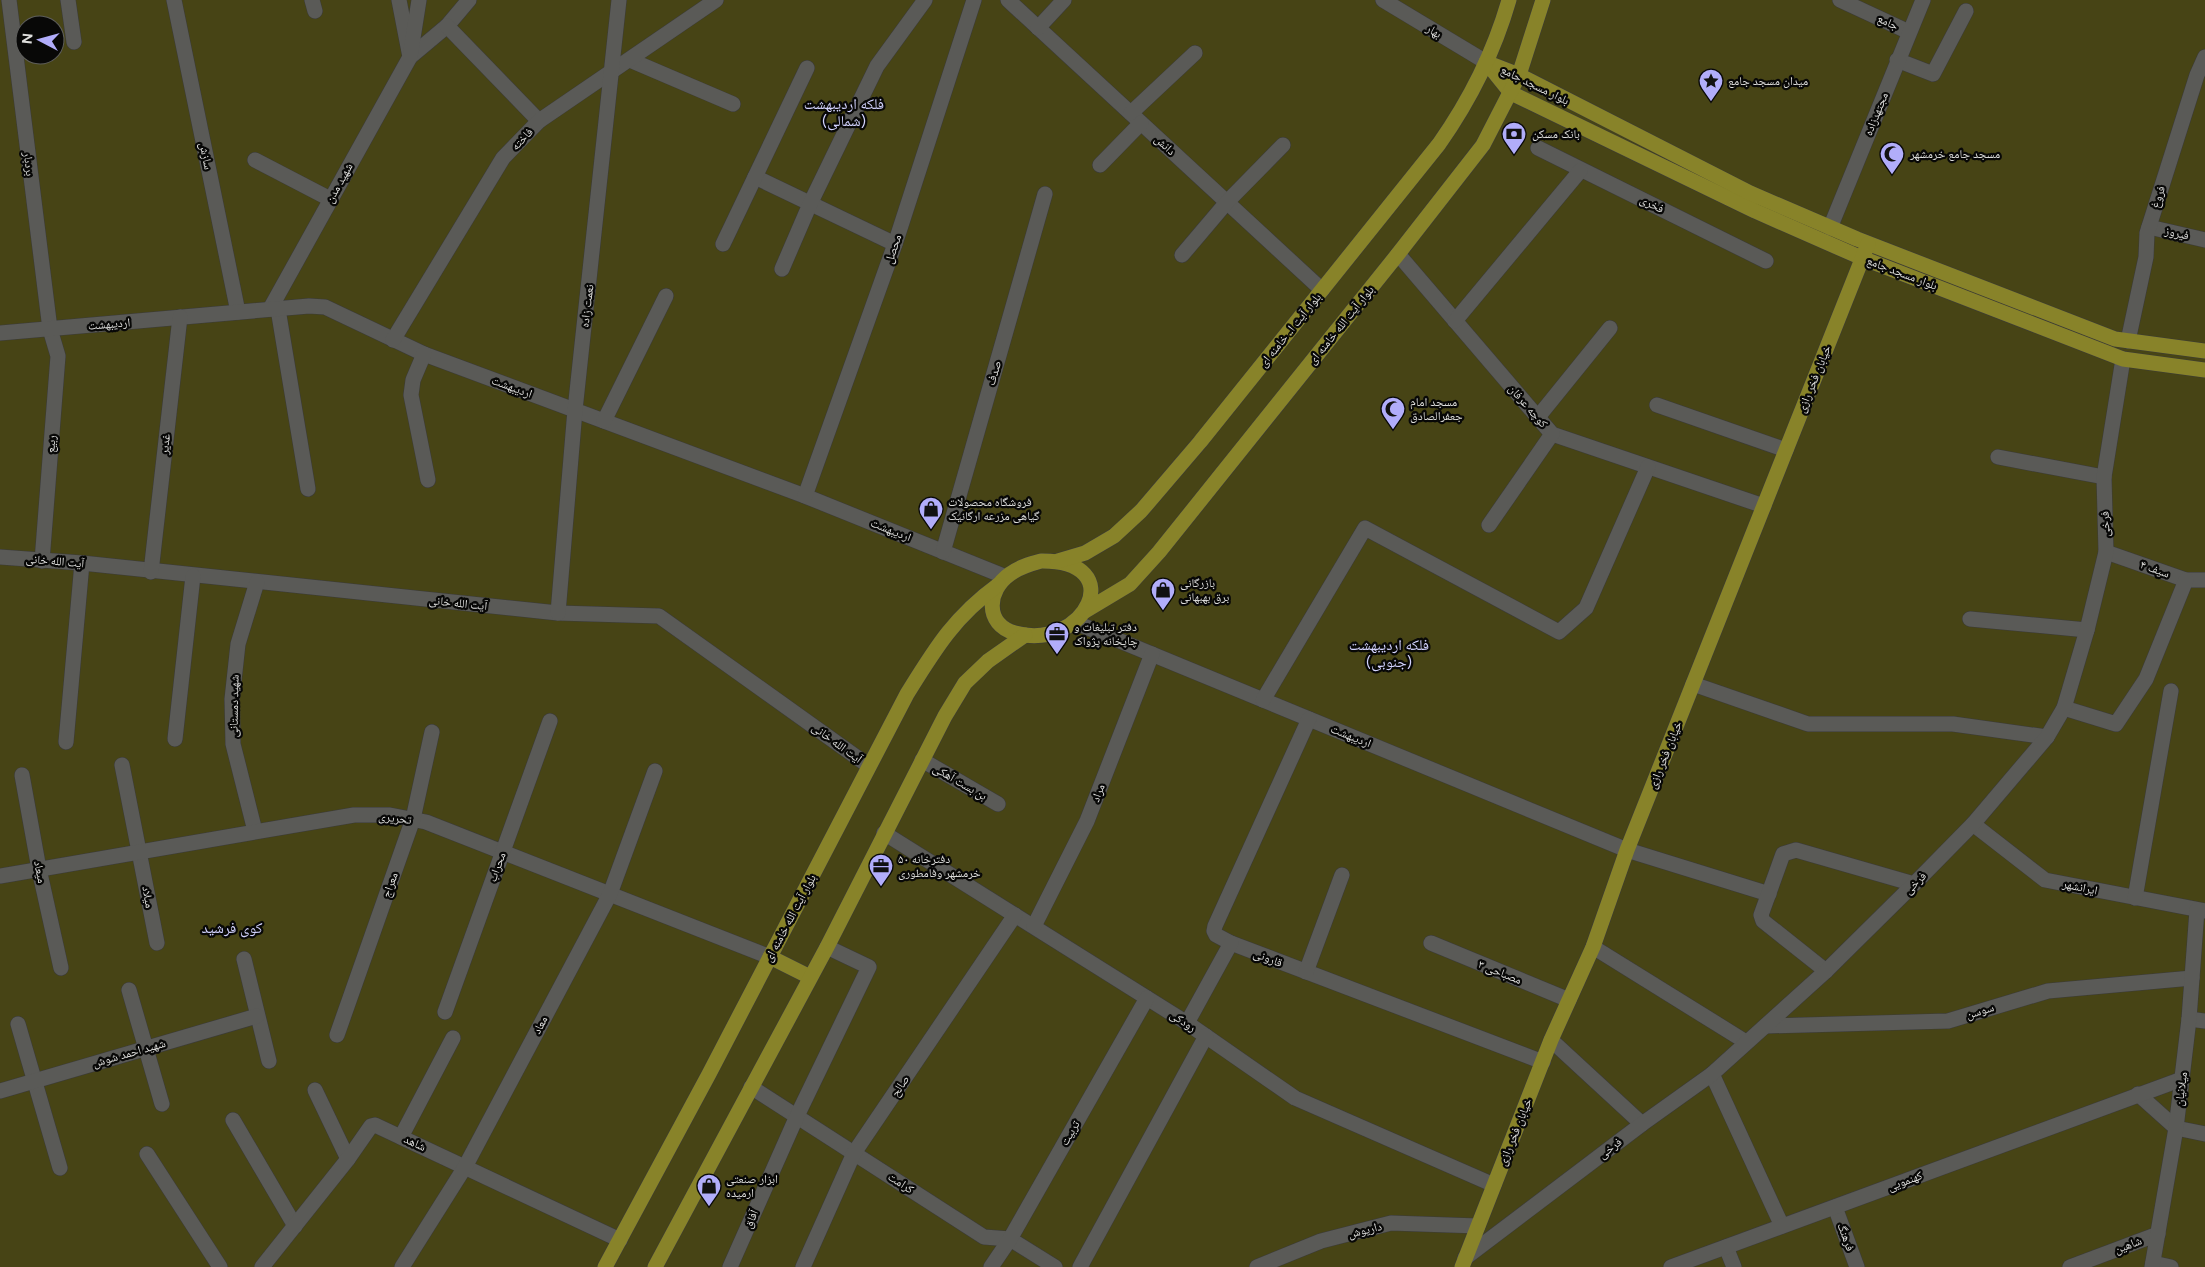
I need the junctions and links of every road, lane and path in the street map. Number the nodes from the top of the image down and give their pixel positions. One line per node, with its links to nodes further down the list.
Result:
1 (9, 0): 63 (street, بردبار)
2 (68, 0): 22 (street)
3 (174, 0): 59 (street, سازش)
4 (399, 0): 24 (street)
5 (419, 0): 24 (street, شهید مدن)
6 (469, 0): 19 (street, شهید مدن)
7 (619, 0): 30 (street, نعمت زاده)
8 (716, 0): 26 (street, فاخته)
9 (925, 0): 45 (street)
10 (974, 0): 50 (street, محصل)
11 (1008, 0): 20 (street, دانش)
12 (1064, 0): 20 (street)
13 (1383, 0): 28 (street, بهار)
14 (1509, 0): 28 (main road)
15 (1543, 0): 31 (main road, بلوار آیت الله خامنه ای)
16 (1840, 0): 21 (street, جامع)
17 (1923, 0): 21 (street, مجتهدزاده)
18 (1966, 12): 27 (street)
19 (447, 26): 24 (street, شهید مدن); 35 (street)
20 (1038, 28): 34 (street, دانش)
21 (1909, 32): 27 (street, مجتهدزاده)
22 (74, 42)
23 (1195, 53): 34 (street)
24 (410, 57): 43 (street, شهید مدن)
25 (2205, 57): 46 (street, فروغ)
26 (630, 60): 30 (street, فاخته); 33 (street)
27 (1897, 60): 47 (street, مجتهدزاده)
28 (1486, 62): 31 (main road, بلوار مسجد جامع); 32 (main road, بلوار مسجد جامع); 56 (main road, بلوار آیت ا.. خامنه ای)
29 (807, 68): 41 (street)
30 (612, 73): 35 (street, فاخته); 72 (street, نعمت زاده)
31 (1519, 75): 32 (main road, بلوار آیت الله خامنه ای); 47 (main road, بلوار مسجد جامع)
32 (1511, 93): 51 (main road, بلوار مسجد جامع); 52 (main road, بلوار آیت الله خامنه ای)
33 (733, 104)
34 (1136, 118): 39 (street); 44 (street, دانش)
35 (539, 121): 65 (street, فاخته)
36 (1283, 145): 44 (street)
37 (1538, 148): 40 (street, فخری)
38 (255, 160): 43 (street)
39 (1100, 165)
40 (1580, 171): 54 (street, فخری); 61 (street)
41 (755, 178): 45 (street); 49 (street)
42 (1045, 194): 85 (street, صدف)
43 (330, 199): 58 (street, شهید مدن)
44 (1227, 202): 53 (street); 56 (street, دانش)
45 (810, 204): 50 (street); 55 (street)
46 (2149, 227): 48 (street, فیروز); 66 (street, فروغ)
47 (1830, 228): 51 (main road, بلوار مسجد جامع)
48 (2205, 240)
49 (723, 244)
50 (895, 244): 82 (street, محصل)
51 (1865, 251): 66 (main road, بلوار مسجد جامع); 69 (main road, بلوار مسجد جامع); 76 (main road, خیابان فخر رازی)
52 (1398, 254): 61 (street, کوچه عرفان); 97 (main road, بلوار آیت الله خامنه ای)
53 (1182, 255)
54 (1766, 261)
55 (782, 268)
56 (1322, 290): 89 (main road, بلوار آیت ا.. خامنه ای)
57 (666, 296): 74 (street)
58 (274, 309): 59 (street, اردیبهشت); 65 (street, اردیبهشت); 81 (street)
59 (238, 312): 60 (street, اردیبهشت)
60 (180, 317): 63 (street, اردیبهشت); 91 (street, غدیر)
61 (1455, 321): 73 (street, کوچه عرفان)
62 (1610, 328): 73 (street)
63 (50, 329): 64 (street, اردیبهشت); 88 (street, ربیع)
64 (0, 333)
65 (393, 340): 68 (street, اردیبهشت)
66 (2128, 341): 67 (main road, بلوار مسجد جامع); 69 (main road)
67 (2205, 351)
68 (424, 354): 72 (street, اردیبهشت); 80 (street)
69 (2123, 358): 70 (main road, بلوار مسجد جامع); 79 (street, فرخی)
70 (2205, 370)
71 (1657, 405): 76 (street)
72 (575, 410): 74 (street, اردیبهشت); 98 (street, نعمت زاده)
73 (1538, 417): 75 (street, کوچه عرفان)
74 (604, 421): 82 (street, اردیبهشت)
75 (1552, 434): 78 (street, کوچه عرفان); 84 (street)
76 (1786, 450): 83 (main road, خیابان فخر رازی)
77 (1998, 457): 79 (street)
78 (1648, 467): 83 (street, کوچه عرفان); 106 (street)
79 (2104, 478): 86 (street, فرخی)
80 (428, 480)
81 (308, 489)
82 (805, 496): 85 (street, اردیبهشت)
83 (1764, 506): 104 (main road, خیابان فخر رازی)
84 (1489, 525)
85 (944, 552): 95 (street, اردیبهشت)
86 (2106, 552): 93 (street, سیف ۴); 101 (street, فرخی)
87 (0, 557): 88 (street, آیت الله خانی)
88 (42, 561): 90 (street, آیت الله خانی)
89 (1058, 561): 95 (main road); 97 (main road)
90 (82, 563): 91 (street, آیت الله خانی); 113 (street)
91 (151, 572): 92 (street, آیت الله خانی)
92 (193, 576): 96 (street, آیت الله خانی); 112 (street)
93 (2186, 580): 94 (street, سیف ۴); 107 (street)
94 (2205, 580)
95 (1002, 581): 102 (main road); 116 (main road, بلوار آیت الله خامنه ای)
96 (257, 582): 98 (street, آیت الله خانی); 122 (street, شهید دمستانی)
97 (1085, 611): 100 (main road)
98 (558, 613): 116 (street, آیت الله خانی)
99 (1970, 619): 101 (street)
100 (1074, 622): 102 (main road); 103 (street, اردیبهشت)
101 (2087, 630): 107 (street, فرخی)
102 (1025, 635): 114 (main road)
103 (1152, 654): 106 (street, اردیبهشت); 136 (street, مراد)
104 (1693, 684): 111 (street); 124 (main road, خیابان فخر رازی)
105 (2171, 691): 133 (street)
106 (1263, 700): 108 (street, اردیبهشت)
107 (2064, 708): 111 (street, فرخی)
108 (1309, 719): 124 (street, اردیبهشت); 138 (street, قارونی)
109 (550, 721): 126 (street, محراب)
110 (432, 732): 120 (street, معراج)
111 (2047, 737): 121 (street, فرخی)
112 (175, 740)
113 (66, 742)
114 (922, 760): 119 (street, بن بست آهکی); 123 (main road)
115 (122, 765): 125 (street, میلاد)
116 (869, 766): 142 (main road, بلوار آیت الله خامنه ای)
117 (655, 771): 131 (street, معاد)
118 (22, 775): 127 (street, میعاد)
119 (998, 804)
120 (413, 820): 122 (street, تحریری); 126 (street, تحریری); 159 (street, معراج)
121 (1973, 824): 130 (street, فرخی); 133 (street, ایرانشهر)
122 (255, 831): 125 (street, تحریری)
123 (884, 833): 135 (street, رودکی); 140 (main road)
124 (1627, 850): 132 (street, اردیبهشت); 141 (main road, خیابان فخر رازی)
125 (140, 851): 127 (street, تحریری); 137 (street, میلاد)
126 (503, 852): 131 (street, تحریری); 152 (street, محراب)
127 (39, 869): 129 (street, تحریری); 144 (street, میعاد)
128 (1342, 875): 146 (street)
129 (0, 876)
130 (1914, 884): 132 (street); 145 (street, فرخی)
131 (610, 894): 142 (street, تحریری); 184 (street, معاد)
132 (1769, 894): 145 (street)
133 (2135, 898): 134 (street, ایرانشهر)
134 (2201, 911): 148 (street, میلانیان)
135 (1015, 915): 136 (street, رودکی); 181 (street, صالح)
136 (1034, 926): 150 (street, رودکی)
137 (157, 943)
138 (1231, 943): 146 (street, قارونی); 156 (street)
139 (1431, 943): 151 (street, مصباحی ۳)
140 (827, 947): 147 (main road); 175 (street, آفاق)
141 (1593, 947): 151 (main road, خیابان فخر رازی); 163 (street)
142 (770, 957): 147 (main road); 193 (main road, بلوار آیت الله خامنه ای)
143 (244, 959): 153 (street)
144 (61, 968)
145 (1826, 970): 158 (street, فرخی)
146 (1306, 972): 166 (street, قارونی)
147 (810, 977): 170 (main road)
148 (2192, 978): 154 (street, میلانیان); 158 (street, سوسن)
149 (129, 990): 164 (street)
150 (1147, 998): 156 (street, رودکی); 192 (street, تربیت)
151 (1569, 1000): 162 (main road, خیابان فخر رازی)
152 (444, 1012)
153 (257, 1016): 164 (street, شهید احمد شوش); 165 (street)
154 (2189, 1019): 155 (street); 168 (street, میلانیان)
155 (2205, 1021)
156 (1187, 1023): 160 (street, رودکی)
157 (18, 1024): 169 (street)
158 (1766, 1026): 163 (street, فرخی)
159 (337, 1035)
160 (1206, 1036): 186 (street, رودکی); 206 (street)
161 (453, 1038): 180 (street)
162 (1551, 1040): 166 (main road, خیابان فخر رازی); 177 (street)
163 (1746, 1042): 167 (street, فرخی)
164 (146, 1048): 169 (street, شهید احمد شوش); 174 (street)
165 (269, 1061)
166 (1543, 1062): 186 (main road, خیابان فخر رازی)
167 (1712, 1074): 177 (street, فرخی); 190 (street)
168 (2182, 1079): 173 (street, کهنمویی); 178 (street, میلانیان)
169 (34, 1081): 172 (street, شهید احمد شوش); 185 (street)
170 (752, 1087): 175 (street, کرامت); 201 (main road)
171 (315, 1090): 183 (street)
172 (0, 1091)
173 (2138, 1094): 178 (street); 187 (street, کهنمویی)
174 (162, 1104)
175 (796, 1116): 181 (street, کرامت); 202 (street, آفاق)
176 (233, 1120): 188 (street)
177 (1642, 1124): 195 (street, فرخی)
178 (2176, 1128): 179 (street); 191 (street, میلانیان)
179 (2205, 1134)
180 (401, 1137): 183 (street, شاهد); 184 (street, شاهد)
181 (854, 1153): 192 (street, کرامت); 203 (street, صالح)
182 (147, 1154): 197 (street)
183 (348, 1159): 188 (street, شاهد)
184 (465, 1167): 193 (street, شاهد); 199 (street, معاد)
185 (60, 1168)
186 (1494, 1185): 189 (main road, خیابان فخر رازی)
187 (1835, 1207): 190 (street, کهنمویی); 210 (street, فرهنگ)
188 (295, 1226): 198 (street, شاهد)
189 (1478, 1226): 195 (main road, خیابان فخر رازی); 207 (street, داریوش)
190 (1782, 1226): 194 (street, کهنمویی)
191 (2158, 1234): 196 (street, میلانیان); 211 (street, شاهین)
192 (1010, 1239): 204 (street, تربیت); 205 (street, کرامت)
193 (620, 1240): 200 (main road, بلوار آیت الله خامنه ای)
194 (1726, 1247): 208 (street, کهنمویی); 209 (street)
195 (1463, 1263)
196 (2153, 1265): 212 (street)
197 (220, 1267)
198 (262, 1267)
199 (402, 1267)
200 (605, 1267)
201 (655, 1267)
202 (730, 1267)
203 (803, 1267)
204 (991, 1267)
205 (1055, 1267)
206 (1080, 1267)
207 (1257, 1267)
208 (1671, 1267)
209 (1734, 1267)
210 (1857, 1267)
211 (2070, 1267)
212 (2171, 1267)

